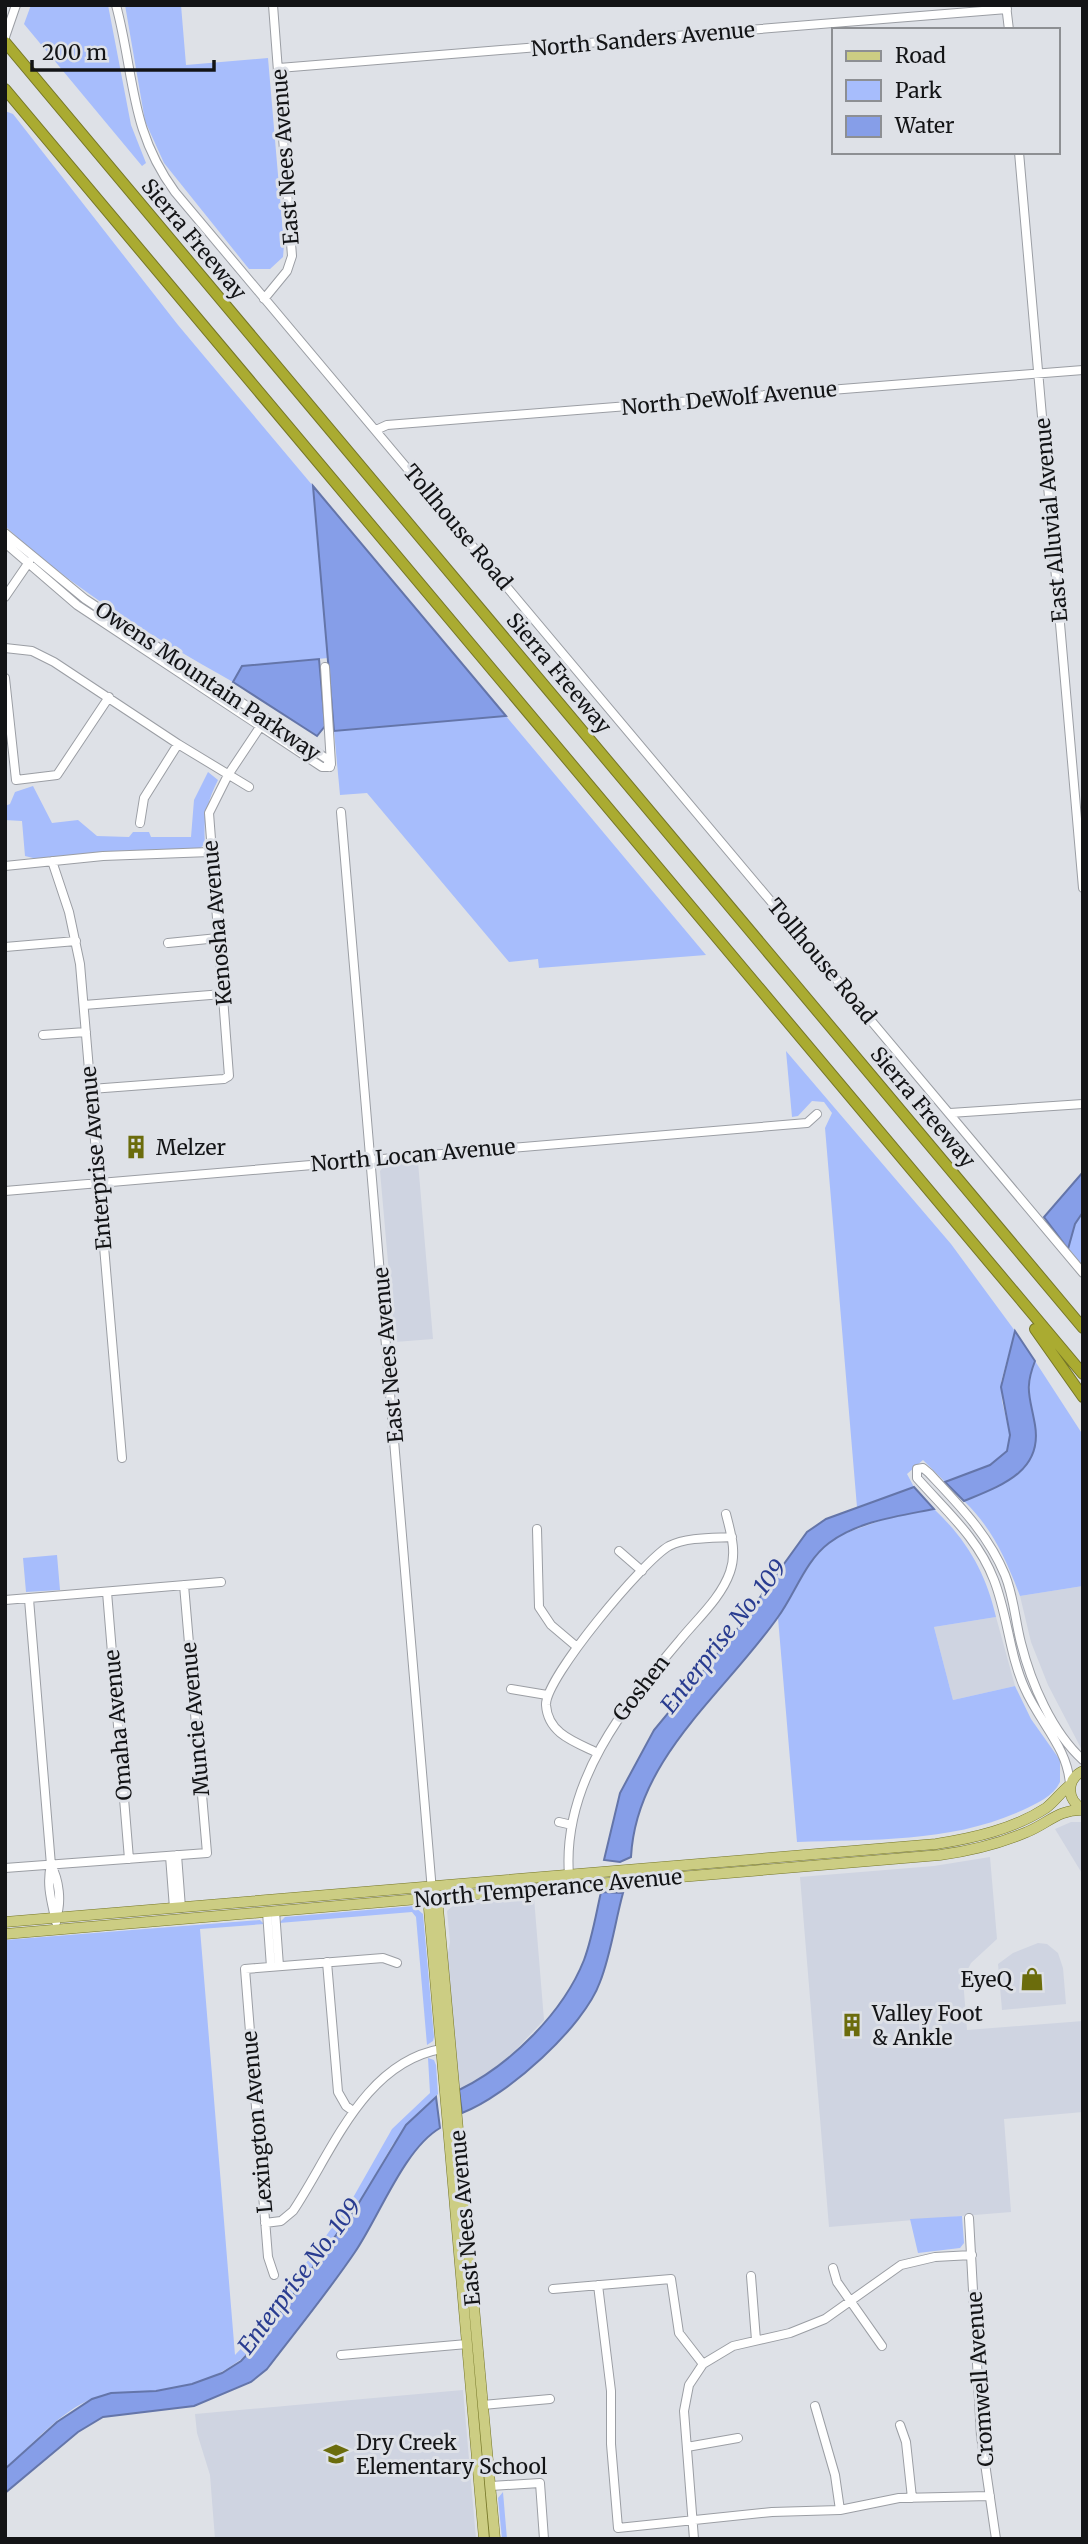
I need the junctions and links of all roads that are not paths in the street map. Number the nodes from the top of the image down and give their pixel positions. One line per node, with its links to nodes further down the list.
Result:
1 (16, 5): 6 (street)
2 (116, 5): 12 (street, Tollhouse Road)
3 (273, 5): 7 (street, East Nees Avenue)
4 (1007, 7): 5 (street); 7 (street, North Sanders Avenue)
5 (1009, 28)
6 (5, 40): 51 (highway, Sierra Freeway)
7 (279, 68): 12 (street, East Nees Avenue)
8 (5, 89): 10 (highway)
9 (5, 106): 10 (highway)
10 (20, 106): 50 (highway)
11 (1019, 154): 14 (street, East Alluvial Avenue)
12 (264, 299): 15 (street, Tollhouse Road)
13 (1083, 370): 14 (street, North DeWolf Avenue)
14 (1038, 373): 15 (street, North DeWolf Avenue); 33 (street, East Alluvial Avenue)
15 (376, 430): 44 (street, Tollhouse Road)
16 (5, 533): 18 (street, Owens Mountain Parkway)
17 (5, 543): 18 (street, Owens Mountain Parkway)
18 (30, 561): 19 (street); 24 (street, Owens Mountain Parkway)
19 (5, 597)
20 (5, 648): 23 (street)
21 (325, 667): 24 (street, Owens Mountain Parkway)
22 (5, 678): 23 (street)
23 (109, 697): 25 (street)
24 (264, 722): 26 (street, Kenosha Avenue)
25 (178, 744): 26 (street); 29 (street)
26 (229, 775): 27 (street); 30 (street, Kenosha Avenue)
27 (249, 787)
28 (341, 812): 46 (street, East Nees Avenue)
29 (140, 823)
30 (210, 852): 31 (street); 34 (street, Kenosha Avenue)
31 (52, 861): 32 (street); 35 (street, Enterprise Avenue)
32 (5, 866)
33 (1083, 888)
34 (218, 937): 36 (street); 38 (street, Kenosha Avenue)
35 (76, 941): 37 (street); 39 (street, Enterprise Avenue)
36 (168, 943)
37 (5, 947)
38 (223, 994): 39 (street); 42 (street, Kenosha Avenue)
39 (84, 1005): 40 (street, Enterprise Avenue)
40 (86, 1032): 41 (street); 42 (street, Enterprise Avenue)
41 (43, 1035)
42 (91, 1089): 47 (street, Enterprise Avenue)
43 (1083, 1104): 44 (street)
44 (950, 1113): 49 (street, Tollhouse Road)
45 (817, 1114): 46 (street, North Locan Avenue)
46 (372, 1159): 47 (street, North Locan Avenue); 82 (street, East Nees Avenue)
47 (98, 1183): 48 (street, North Locan Avenue); 54 (street, Enterprise Avenue)
48 (5, 1191)
49 (1083, 1273)
50 (1018, 1299): 52 (highway); 53 (highway)
51 (1083, 1328)
52 (1083, 1374)
53 (1083, 1397)
54 (122, 1458)
55 (726, 1514): 57 (street, Goshen)
56 (537, 1529): 65 (street)
57 (732, 1537): 59 (street); 68 (street, Goshen)
58 (619, 1550): 59 (street)
59 (642, 1571): 65 (street)
60 (221, 1582): 61 (street)
61 (184, 1585): 62 (street); 76 (street, Muncie Avenue)
62 (107, 1592): 63 (street); 77 (street, Omaha Avenue)
63 (29, 1599): 64 (street); 79 (street)
64 (5, 1600)
65 (577, 1647): 67 (street)
66 (511, 1689): 67 (street)
67 (547, 1695): 68 (street)
68 (598, 1753): 74 (street, Goshen)
69 (1083, 1760): 71 (street)
70 (1083, 1771): 71 (main road, North Temperance Avenue)
71 (1070, 1785): 72 (main road); 75 (main road, North Temperance Avenue)
72 (1083, 1810): 78 (main road, North Temperance Avenue)
73 (559, 1822): 74 (street)
74 (572, 1825): 81 (street, Goshen)
75 (954, 1842): 78 (main road); 81 (main road, North Temperance Avenue)
76 (173, 1856): 77 (street); 83 (street)
77 (129, 1858): 79 (street)
78 (880, 1861): 82 (main road, North Temperance Avenue)
79 (51, 1865): 80 (street); 86 (street)
80 (5, 1868)
81 (569, 1875): 82 (main road, North Temperance Avenue)
82 (432, 1892): 83 (main road, North Temperance Avenue); 84 (main road, North Temperance Avenue); 91 (main road, East Nees Avenue); 109 (main road, East Nees Avenue)
83 (178, 1908): 86 (main road, North Temperance Avenue)
84 (271, 1912): 86 (main road, North Temperance Avenue); 90 (street)
85 (5, 1922): 86 (main road, North Temperance Avenue)
86 (57, 1924): 87 (main road, North Temperance Avenue)
87 (5, 1934)
88 (327, 1962): 89 (street); 90 (street); 92 (street)
89 (397, 1963)
90 (275, 1966): 94 (street, Lexington Avenue)
91 (440, 2049): 92 (street); 103 (main road, East Nees Avenue)
92 (353, 2111): 94 (street)
93 (969, 2218): 95 (street, Cromwell Avenue)
94 (265, 2223): 97 (street, Lexington Avenue)
95 (972, 2255): 101 (street); 115 (street, Cromwell Avenue)
96 (833, 2268): 101 (street)
97 (274, 2275)
98 (751, 2276): 102 (street)
99 (598, 2285): 100 (street); 106 (street); 118 (street)
100 (553, 2290)
101 (851, 2300): 102 (street); 104 (street)
102 (756, 2340): 106 (street)
103 (467, 2344): 105 (street); 107 (main road, East Nees Avenue); 109 (main road)
104 (882, 2346)
105 (341, 2355)
106 (703, 2364): 113 (street)
107 (472, 2397): 114 (main road); 119 (main road, East Nees Avenue)
108 (550, 2399): 109 (street)
109 (483, 2405): 114 (main road, East Nees Avenue)
110 (815, 2406): 117 (street)
111 (900, 2425): 116 (street)
112 (738, 2438): 113 (street)
113 (687, 2447): 118 (street)
114 (491, 2486): 120 (main road, East Nees Avenue); 121 (street)
115 (990, 2496): 116 (street); 123 (street, Cromwell Avenue)
116 (912, 2498): 117 (street)
117 (840, 2510): 118 (street)
118 (693, 2522): 122 (street)
119 (484, 2539)
120 (495, 2539)
121 (544, 2539)
122 (694, 2539)
123 (996, 2539)

